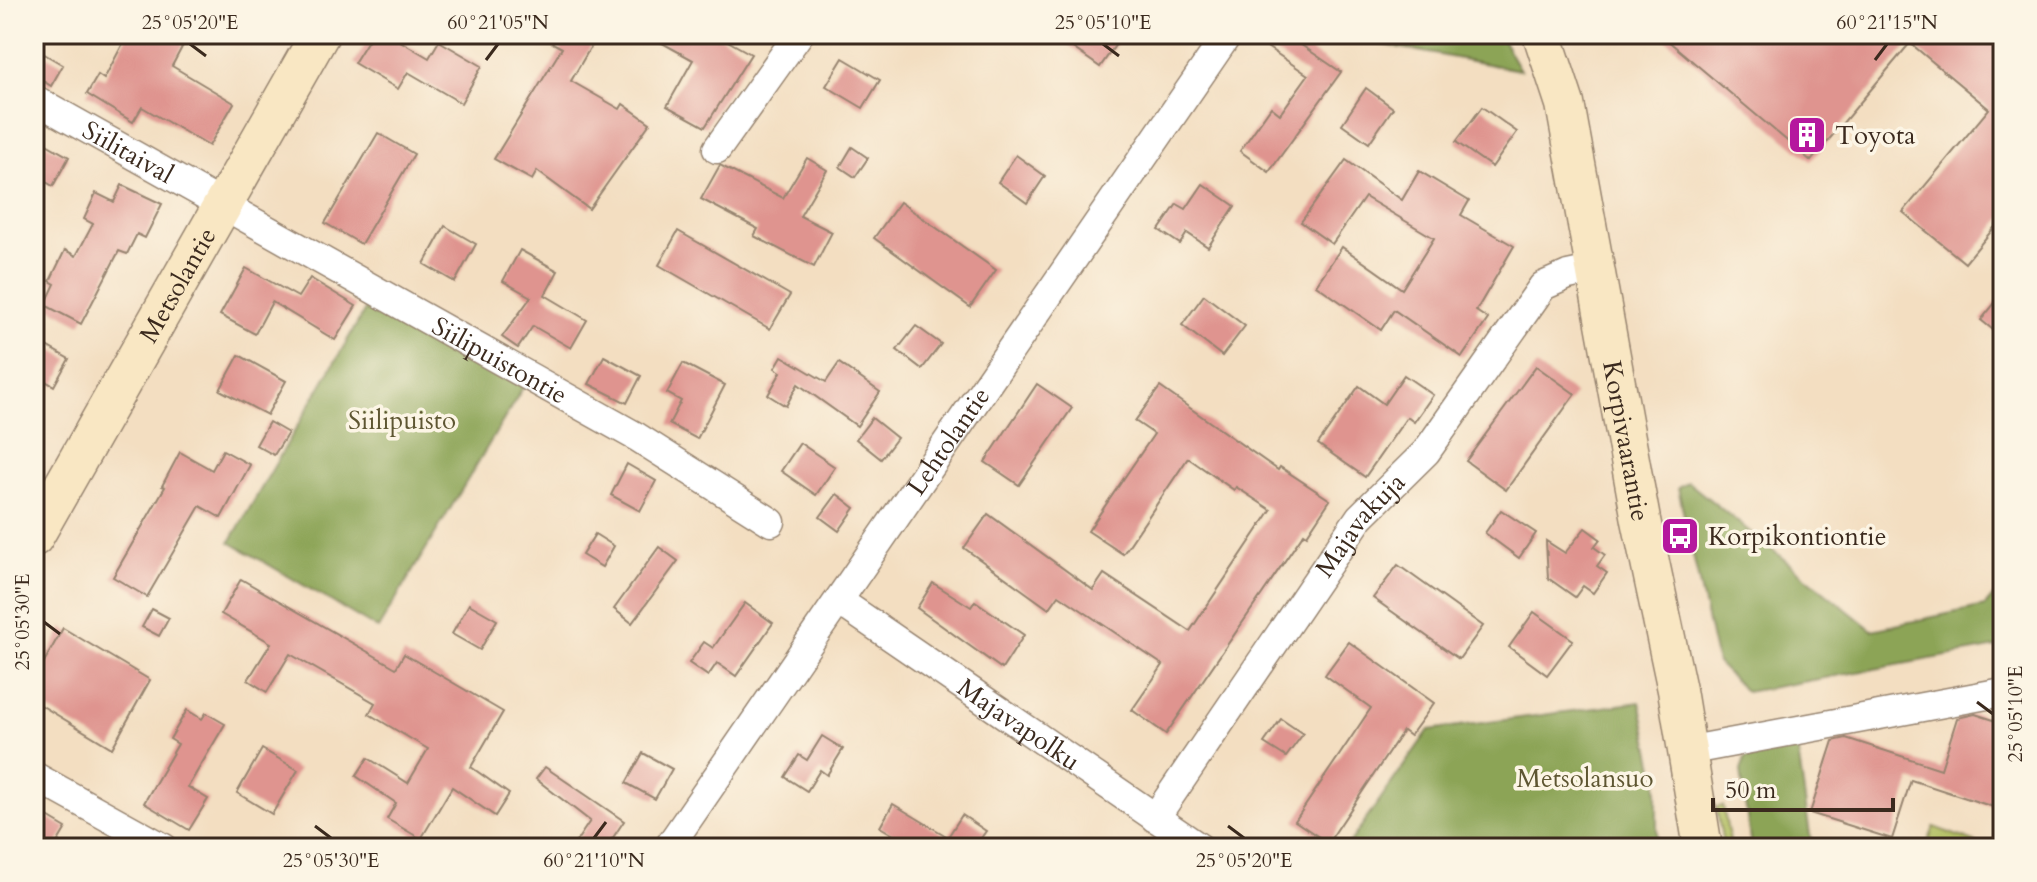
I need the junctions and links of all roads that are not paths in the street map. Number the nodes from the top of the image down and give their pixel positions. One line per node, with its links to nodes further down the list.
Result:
1 (320, 34): 7 (street, Metsolantie)
2 (799, 34): 6 (street)
3 (1228, 34): 11 (street, Lehtolantie)
4 (1542, 34): 8 (street, Korpivaarantie)
5 (34, 99): 7 (street, Siilitaival)
6 (717, 149)
7 (222, 206): 9 (street, Siilipuistontie); 10 (street, Metsolantie)
8 (1596, 269): 13 (street, Korpivaarantie); 15 (street, Majavakuja)
9 (771, 522)
10 (34, 537)
11 (839, 601): 15 (street, Majavapolku); 17 (street, Lehtolantie)
12 (2003, 692): 13 (street)
13 (1686, 751): 19 (street, Korpivaarantie)
14 (34, 776): 16 (street)
15 (1155, 818): 18 (street, Majavapolku)
16 (164, 848)
17 (668, 848)
18 (1200, 848)
19 (1703, 848)

